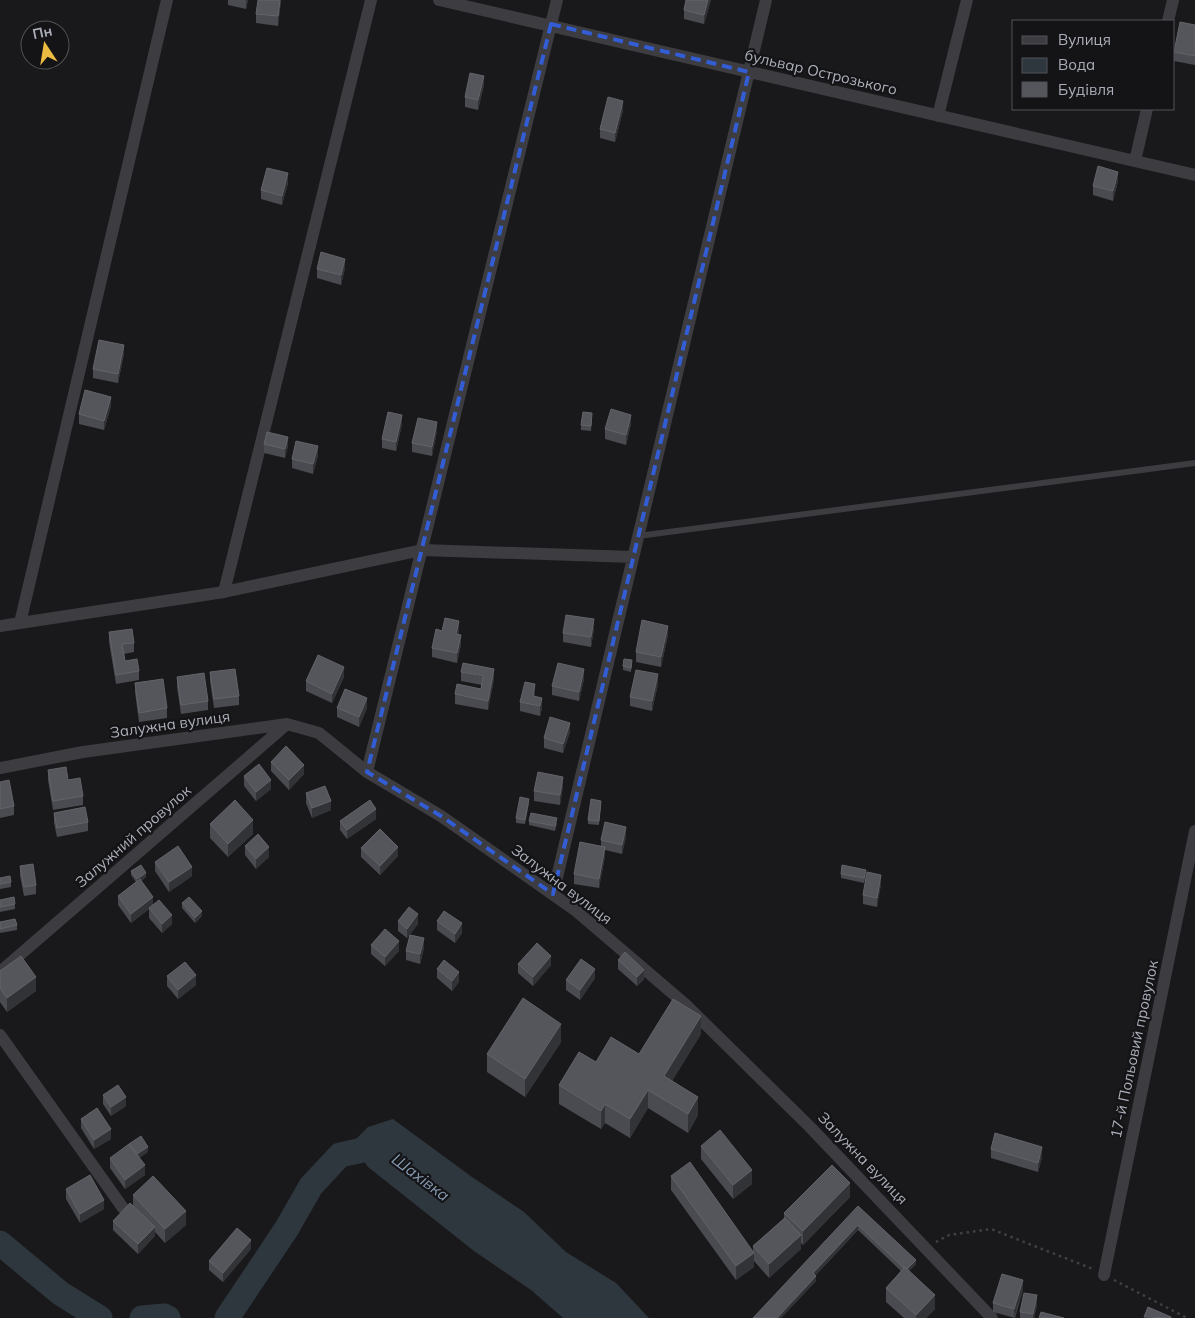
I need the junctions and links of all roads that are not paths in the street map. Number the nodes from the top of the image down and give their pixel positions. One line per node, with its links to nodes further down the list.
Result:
1 (167, 0): 20 (street)
2 (371, 0): 19 (street)
3 (439, 0): 9 (street, бульвар Острозького)
4 (557, 0): 9 (street)
5 (766, 0): 10 (street)
6 (967, 0): 12 (street)
7 (1173, 0): 8 (street)
8 (1168, 20)
9 (551, 24): 10 (street, бульвар Острозького); 17 (street)
10 (749, 72): 12 (street, бульвар Острозького); 16 (street)
11 (1147, 110): 13 (street)
12 (938, 116): 13 (street, бульвар Острозького)
13 (1135, 161): 14 (street, бульвар Острозького)
14 (1195, 175)
15 (1195, 463): 16 (lane)
16 (638, 536): 18 (street)
17 (422, 550): 18 (street); 19 (street); 24 (street)
18 (633, 557): 26 (street)
19 (224, 592): 20 (street)
20 (20, 622): 21 (street)
21 (0, 626)
22 (287, 724): 23 (street, Залужна вулиця); 24 (street, Залужна вулиця); 27 (street, Залужний провулок)
23 (0, 768)
24 (367, 772): 26 (street, Залужна вулиця)
25 (1195, 831): 30 (street, 17-й Польовий провулок)
26 (553, 894): 31 (street, Залужна вулиця)
27 (0, 972)
28 (0, 1035): 29 (street)
29 (123, 1208)
30 (1104, 1275)
31 (992, 1318)

